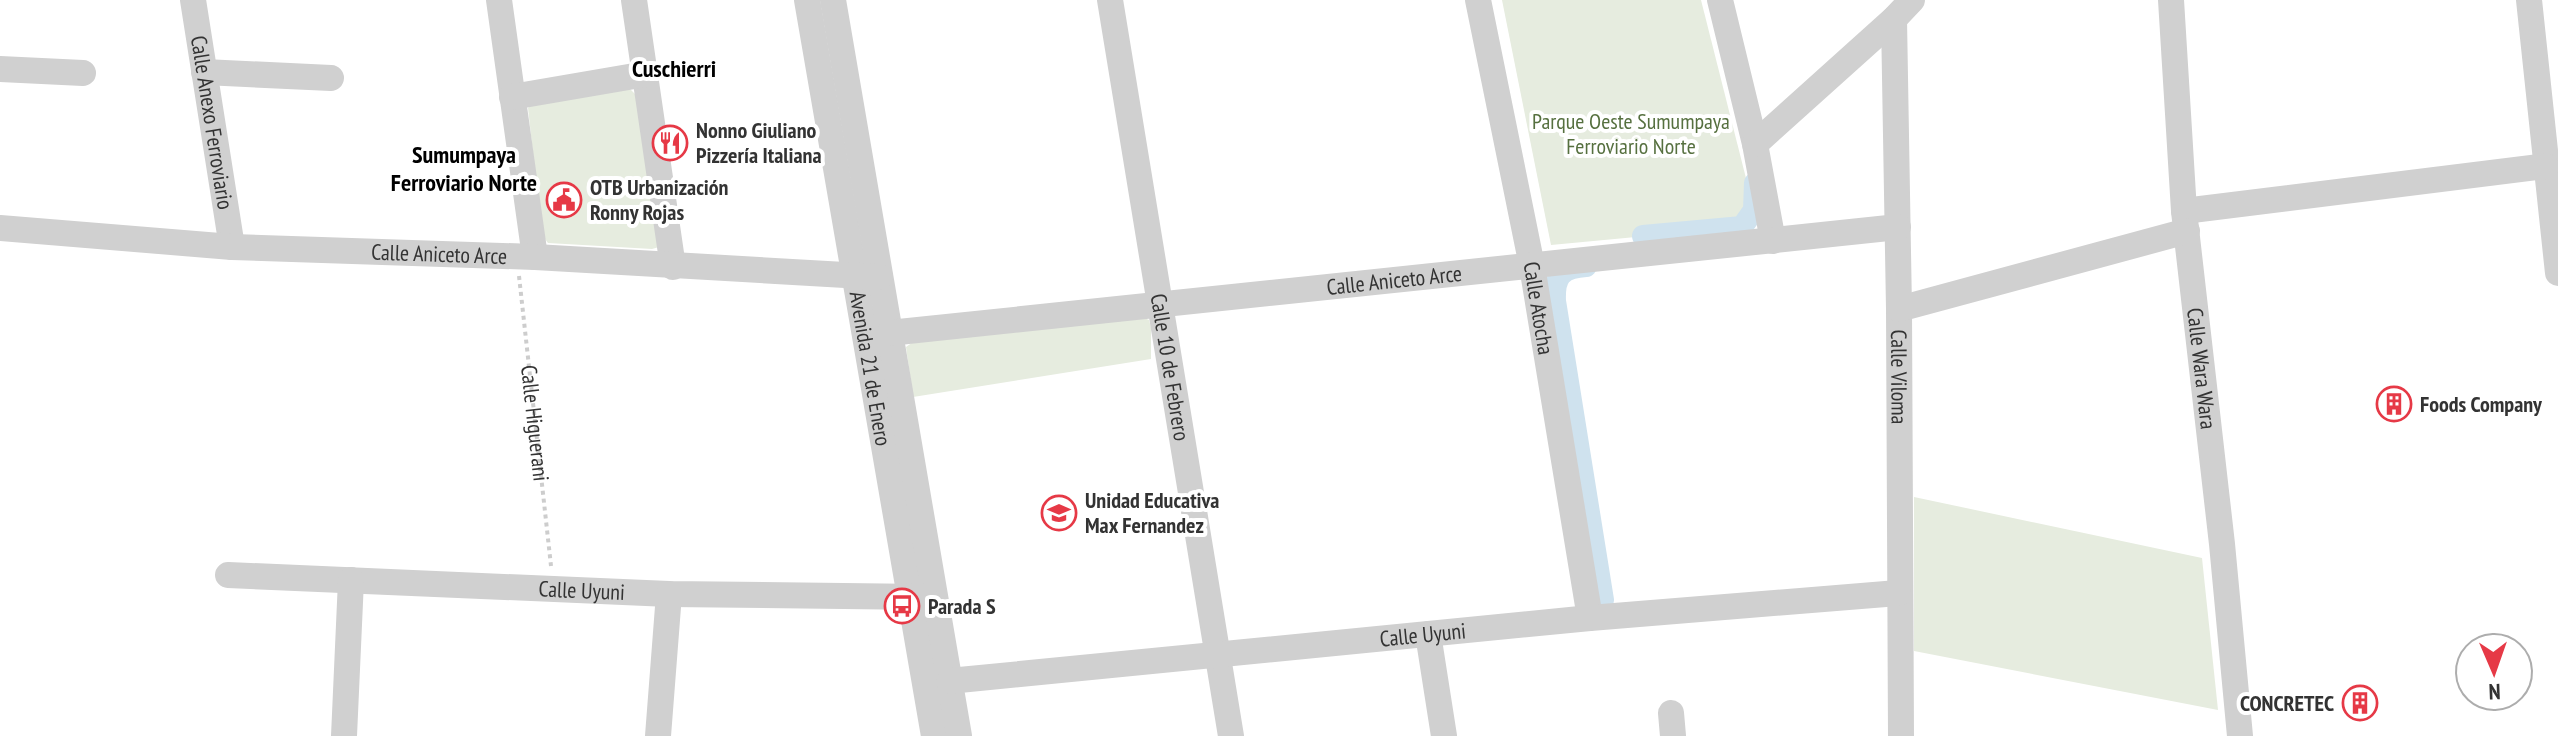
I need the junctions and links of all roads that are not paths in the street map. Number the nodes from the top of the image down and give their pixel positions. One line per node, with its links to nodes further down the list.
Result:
1 (193, 0): 13 (street, Calle Anexo Ferroviario)
2 (499, 0): 17 (street)
3 (634, 0): 15 (street)
4 (807, 0): 29 (street, Avenida 21 de Enero)
5 (833, 0): 29 (street, Avenida 21 de Enero)
6 (1110, 0): 30 (street, Calle 10 de Febrero)
7 (1478, 0): 26 (street, Calle Atocha)
8 (1720, 0): 18 (street)
9 (2171, 0): 20 (street, Calle Wara Wara)
10 (2529, 0): 19 (street)
11 (1903, 10): 18 (street); 21 (street, Calle Viloma)
12 (0, 69): 14 (street)
13 (204, 72): 16 (street); 24 (street, Calle Anexo Ferroviario)
14 (83, 73)
15 (646, 74): 17 (street); 27 (street)
16 (331, 78)
17 (512, 97): 25 (street)
18 (1755, 144): 23 (street)
19 (2546, 166): 20 (street); 28 (street)
20 (2185, 221): 31 (street); 49 (street, Calle Wara Wara)
21 (1898, 227): 23 (street, Calle Aniceto Arce); 31 (street, Calle Viloma)
22 (0, 228): 24 (street, Calle Aniceto Arce)
23 (1773, 241): 26 (street, Calle Aniceto Arce)
24 (232, 247): 25 (street, Calle Aniceto Arce)
25 (527, 265): 27 (street, Calle Aniceto Arce)
26 (1532, 266): 30 (street, Calle Aniceto Arce); 38 (street, Calle Atocha)
27 (673, 267): 29 (street, Calle Aniceto Arce)
28 (2558, 273)
29 (867, 277): 32 (street, Avenida 21 de Enero); 37 (street, Avenida 21 de Enero)
30 (1161, 305): 32 (street, Calle Aniceto Arce); 40 (street, Calle 10 de Febrero)
31 (1899, 309): 35 (street, Calle Viloma)
32 (889, 333): 37 (street, Avenida 21 de Enero)
33 (228, 575): 34 (street, Calle Uyuni)
34 (351, 580): 36 (street, Calle Uyuni); 42 (street)
35 (1898, 593): 38 (street, Calle Uyuni); 48 (street, Calle Viloma)
36 (669, 594): 37 (street, Calle Uyuni); 43 (street)
37 (923, 597): 41 (street, Avenida 21 de Enero); 44 (street, Avenida 21 de Enero)
38 (1590, 618): 39 (street, Calle Uyuni)
39 (1428, 634): 40 (street, Calle Uyuni); 47 (street)
40 (1217, 654): 41 (street, Calle Uyuni); 46 (street, Calle 10 de Febrero)
41 (949, 681): 45 (street, Avenida 21 de Enero)
42 (344, 736)
43 (658, 736)
44 (934, 736)
45 (959, 736)
46 (1231, 736)
47 (1444, 736)
48 (1901, 736)
49 (2240, 736)

